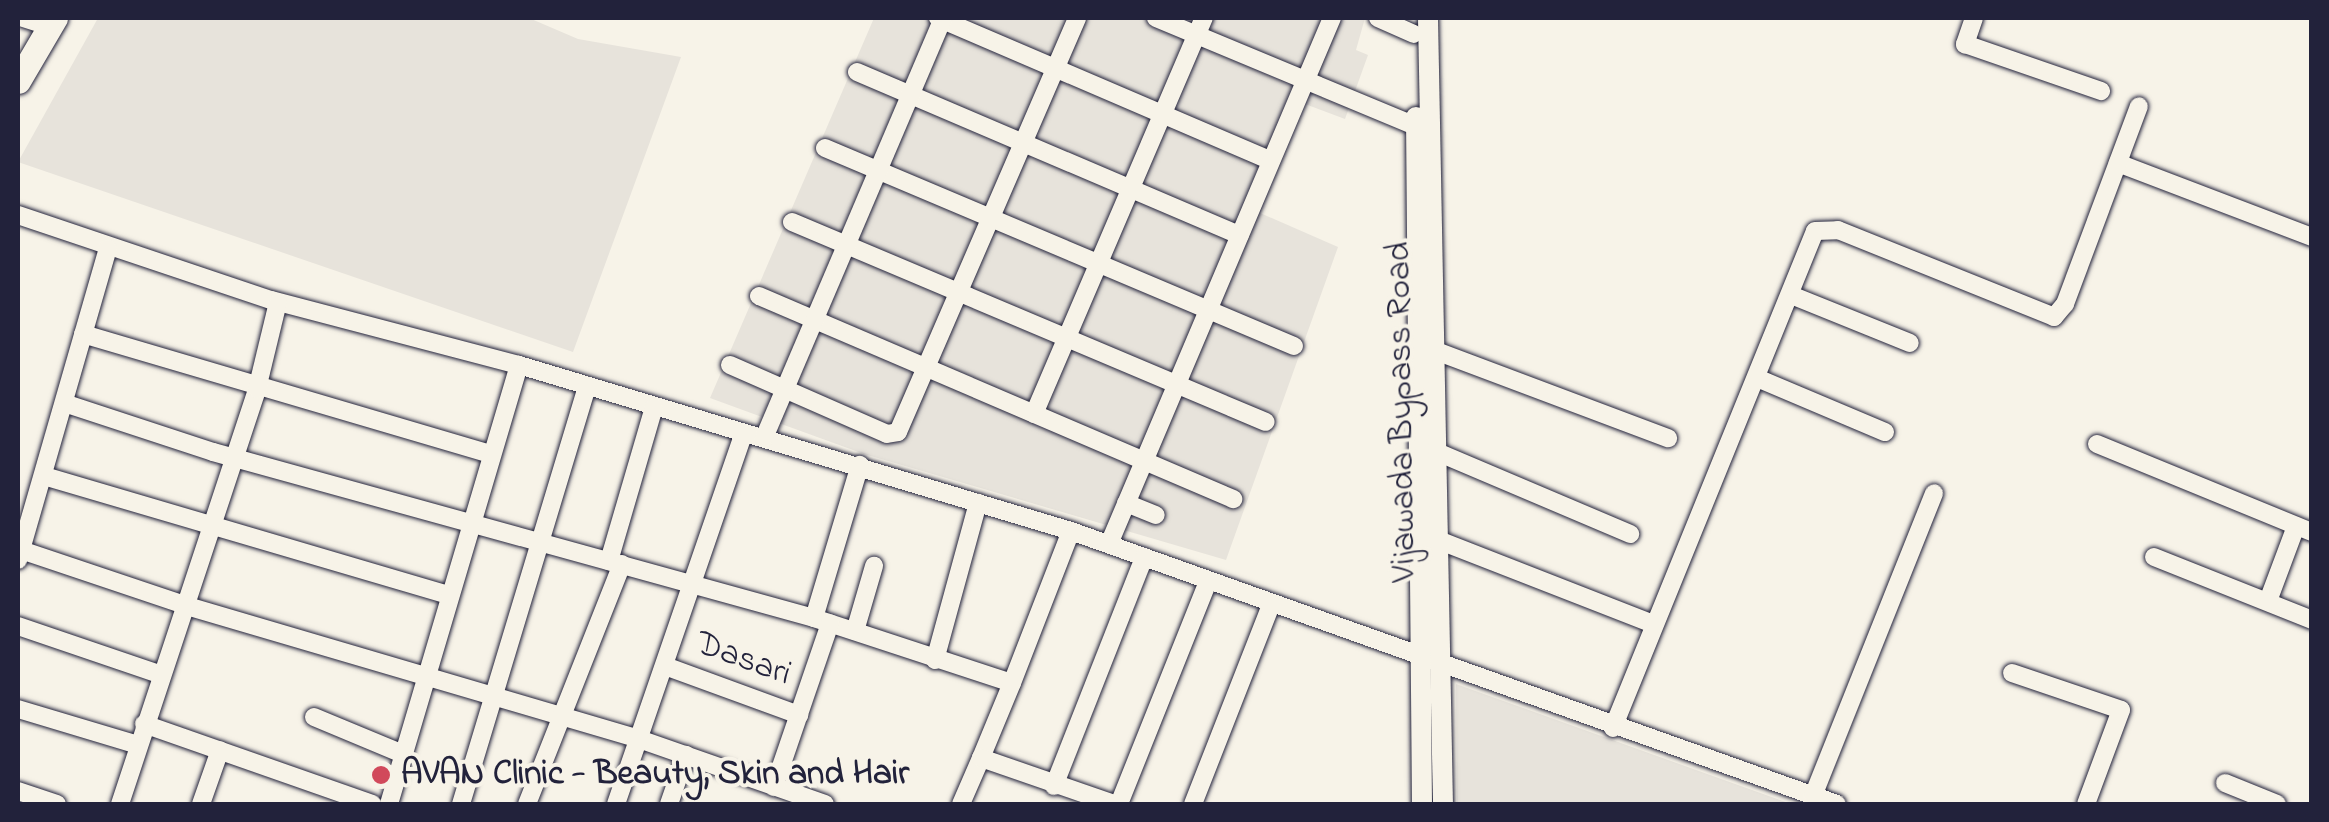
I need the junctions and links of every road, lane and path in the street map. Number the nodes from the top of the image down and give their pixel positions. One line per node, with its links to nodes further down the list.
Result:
1 (941, 18): 11 (street); 16 (street)
2 (1077, 18): 11 (street)
3 (1156, 18): 9 (street)
4 (1332, 18): 14 (street)
5 (1378, 18): 8 (street)
6 (1974, 18): 15 (street)
7 (38, 19): 10 (highway); 13 (highway)
8 (1419, 23): 19 (main road, Vijawada Bypass Road)
9 (1201, 26): 14 (street); 18 (street)
10 (18, 52)
11 (1056, 70): 18 (street); 20 (street)
12 (857, 72): 16 (street)
13 (18, 81)
14 (1305, 82): 19 (street); 22 (street)
15 (2102, 91)
16 (910, 93): 20 (street); 24 (street)
17 (2138, 106): 23 (street)
18 (1163, 114): 22 (street); 25 (street)
19 (1423, 130): 44 (main road, Vijawada Bypass Road); 98 (main road, Vijawada Bypass Road)
20 (1024, 144): 25 (street); 27 (street)
21 (825, 148): 24 (street)
22 (1271, 161): 29 (street)
23 (2118, 163): 30 (street); 35 (street)
24 (877, 170): 27 (street); 31 (street)
25 (1133, 188): 29 (street); 33 (street)
26 (18, 215): 32 (street)
27 (990, 219): 33 (street); 34 (street)
28 (792, 222): 31 (street)
29 (1240, 235): 38 (street)
30 (2312, 238)
31 (847, 244): 34 (street); 39 (street)
32 (108, 249): 37 (street); 40 (street)
33 (1099, 264): 38 (street); 41 (street)
34 (960, 290): 41 (street); 47 (street)
35 (1790, 294): 42 (street); 48 (street)
36 (759, 296): 39 (street)
37 (278, 302): 46 (street); 51 (street)
38 (1208, 310): 43 (street); 49 (street)
39 (815, 318): 47 (street); 52 (street)
40 (83, 334): 51 (street); 53 (street)
41 (1068, 336): 49 (street); 55 (street)
42 (1910, 342)
43 (1294, 346)
44 (1436, 351): 60 (street); 62 (main road, Vijawada Bypass Road)
45 (730, 364): 52 (street)
46 (519, 365): 50 (street); 63 (street)
47 (926, 367): 52 (street); 55 (street)
48 (1757, 378): 57 (street); 94 (street)
49 (1177, 383): 56 (street); 65 (street)
50 (587, 386): 54 (street); 79 (street)
51 (257, 389): 63 (street); 64 (street)
52 (784, 389): 59 (street)
53 (64, 403): 64 (street); 67 (street)
54 (654, 408): 58 (street); 84 (street)
55 (1034, 414): 65 (street)
56 (1266, 422)
57 (1886, 432)
58 (744, 433): 59 (street); 87 (street)
59 (764, 438): 66 (street)
60 (1668, 438)
61 (2096, 444): 75 (street)
62 (1437, 452): 77 (street); 78 (main road, Vijawada Bypass Road)
63 (492, 454): 73 (street)
64 (234, 458): 73 (street); 74 (street)
65 (1144, 461): 69 (street); 71 (street)
66 (860, 465): 70 (street); 92 (street)
67 (44, 476): 74 (street); 81 (street)
68 (1934, 493): 121 (street)
69 (1233, 499)
70 (978, 503): 76 (street); 97 (street)
71 (1126, 503): 72 (street); 80 (street)
72 (1156, 516)
73 (472, 523): 79 (street); 88 (street)
74 (211, 528): 88 (street); 91 (street)
75 (2304, 529): 89 (street)
76 (1071, 531): 80 (street); 103 (street)
77 (1630, 534)
78 (1438, 540): 94 (street); 98 (main road, Vijawada Bypass Road)
79 (542, 543): 84 (street); 104 (street)
80 (1110, 544): 82 (street)
81 (20, 556): 91 (street)
82 (1144, 557): 86 (street); 118 (street)
83 (2154, 557): 89 (street)
84 (615, 562): 87 (street); 107 (street)
85 (874, 566): 96 (street)
86 (1208, 581): 90 (street); 135 (street)
87 (692, 588): 92 (street); 99 (street)
88 (449, 595): 100 (street)
89 (2268, 601): 93 (street)
90 (1271, 605): 98 (street); 136 (street)
91 (187, 606): 100 (street); 102 (street)
92 (822, 620): 96 (street); 106 (street)
93 (2312, 620)
94 (1654, 624): 110 (street)
95 (18, 626): 102 (street)
96 (855, 631): 97 (street)
97 (935, 660): 103 (street)
98 (1430, 662): 110 (street); 137 (main road, Vijawada Bypass Road); 138 (main road, Vijawada Bypass Road)
99 (665, 666): 106 (street, Dasari); 111 (street)
100 (425, 673): 104 (street); 114 (street)
101 (2012, 673): 140 (street)
102 (162, 675): 109 (street)
103 (1012, 684): 116 (street)
104 (492, 695): 107 (street); 129 (street)
105 (18, 709): 112 (street)
106 (798, 715): 119 (street)
107 (565, 716): 111 (street); 130 (street)
108 (314, 717): 114 (street)
109 (144, 724): 112 (street); 113 (street)
110 (1613, 728): 121 (street)
111 (640, 739): 115 (street); 131 (street)
112 (138, 744): 125 (street)
113 (220, 750): 122 (street); 126 (street)
114 (403, 754): 128 (street)
115 (686, 756): 119 (street); 132 (street)
116 (981, 758): 118 (street); 134 (street)
117 (2226, 782): 141 (street)
118 (1054, 786): 135 (street)
119 (774, 787): 123 (street)
120 (18, 791): 124 (street)
121 (1813, 796): 139 (street)
122 (351, 801): 127 (street)
123 (803, 801): 133 (street)
124 (57, 804)
125 (120, 804)
126 (201, 804)
127 (372, 804)
128 (389, 804)
129 (461, 804)
130 (528, 804)
131 (616, 804)
132 (669, 804)
133 (825, 804)
134 (961, 804)
135 (1117, 804)
136 (1193, 804)
137 (1422, 804)
138 (1442, 804)
139 (1838, 804)
140 (2086, 804)
141 (2277, 804)

